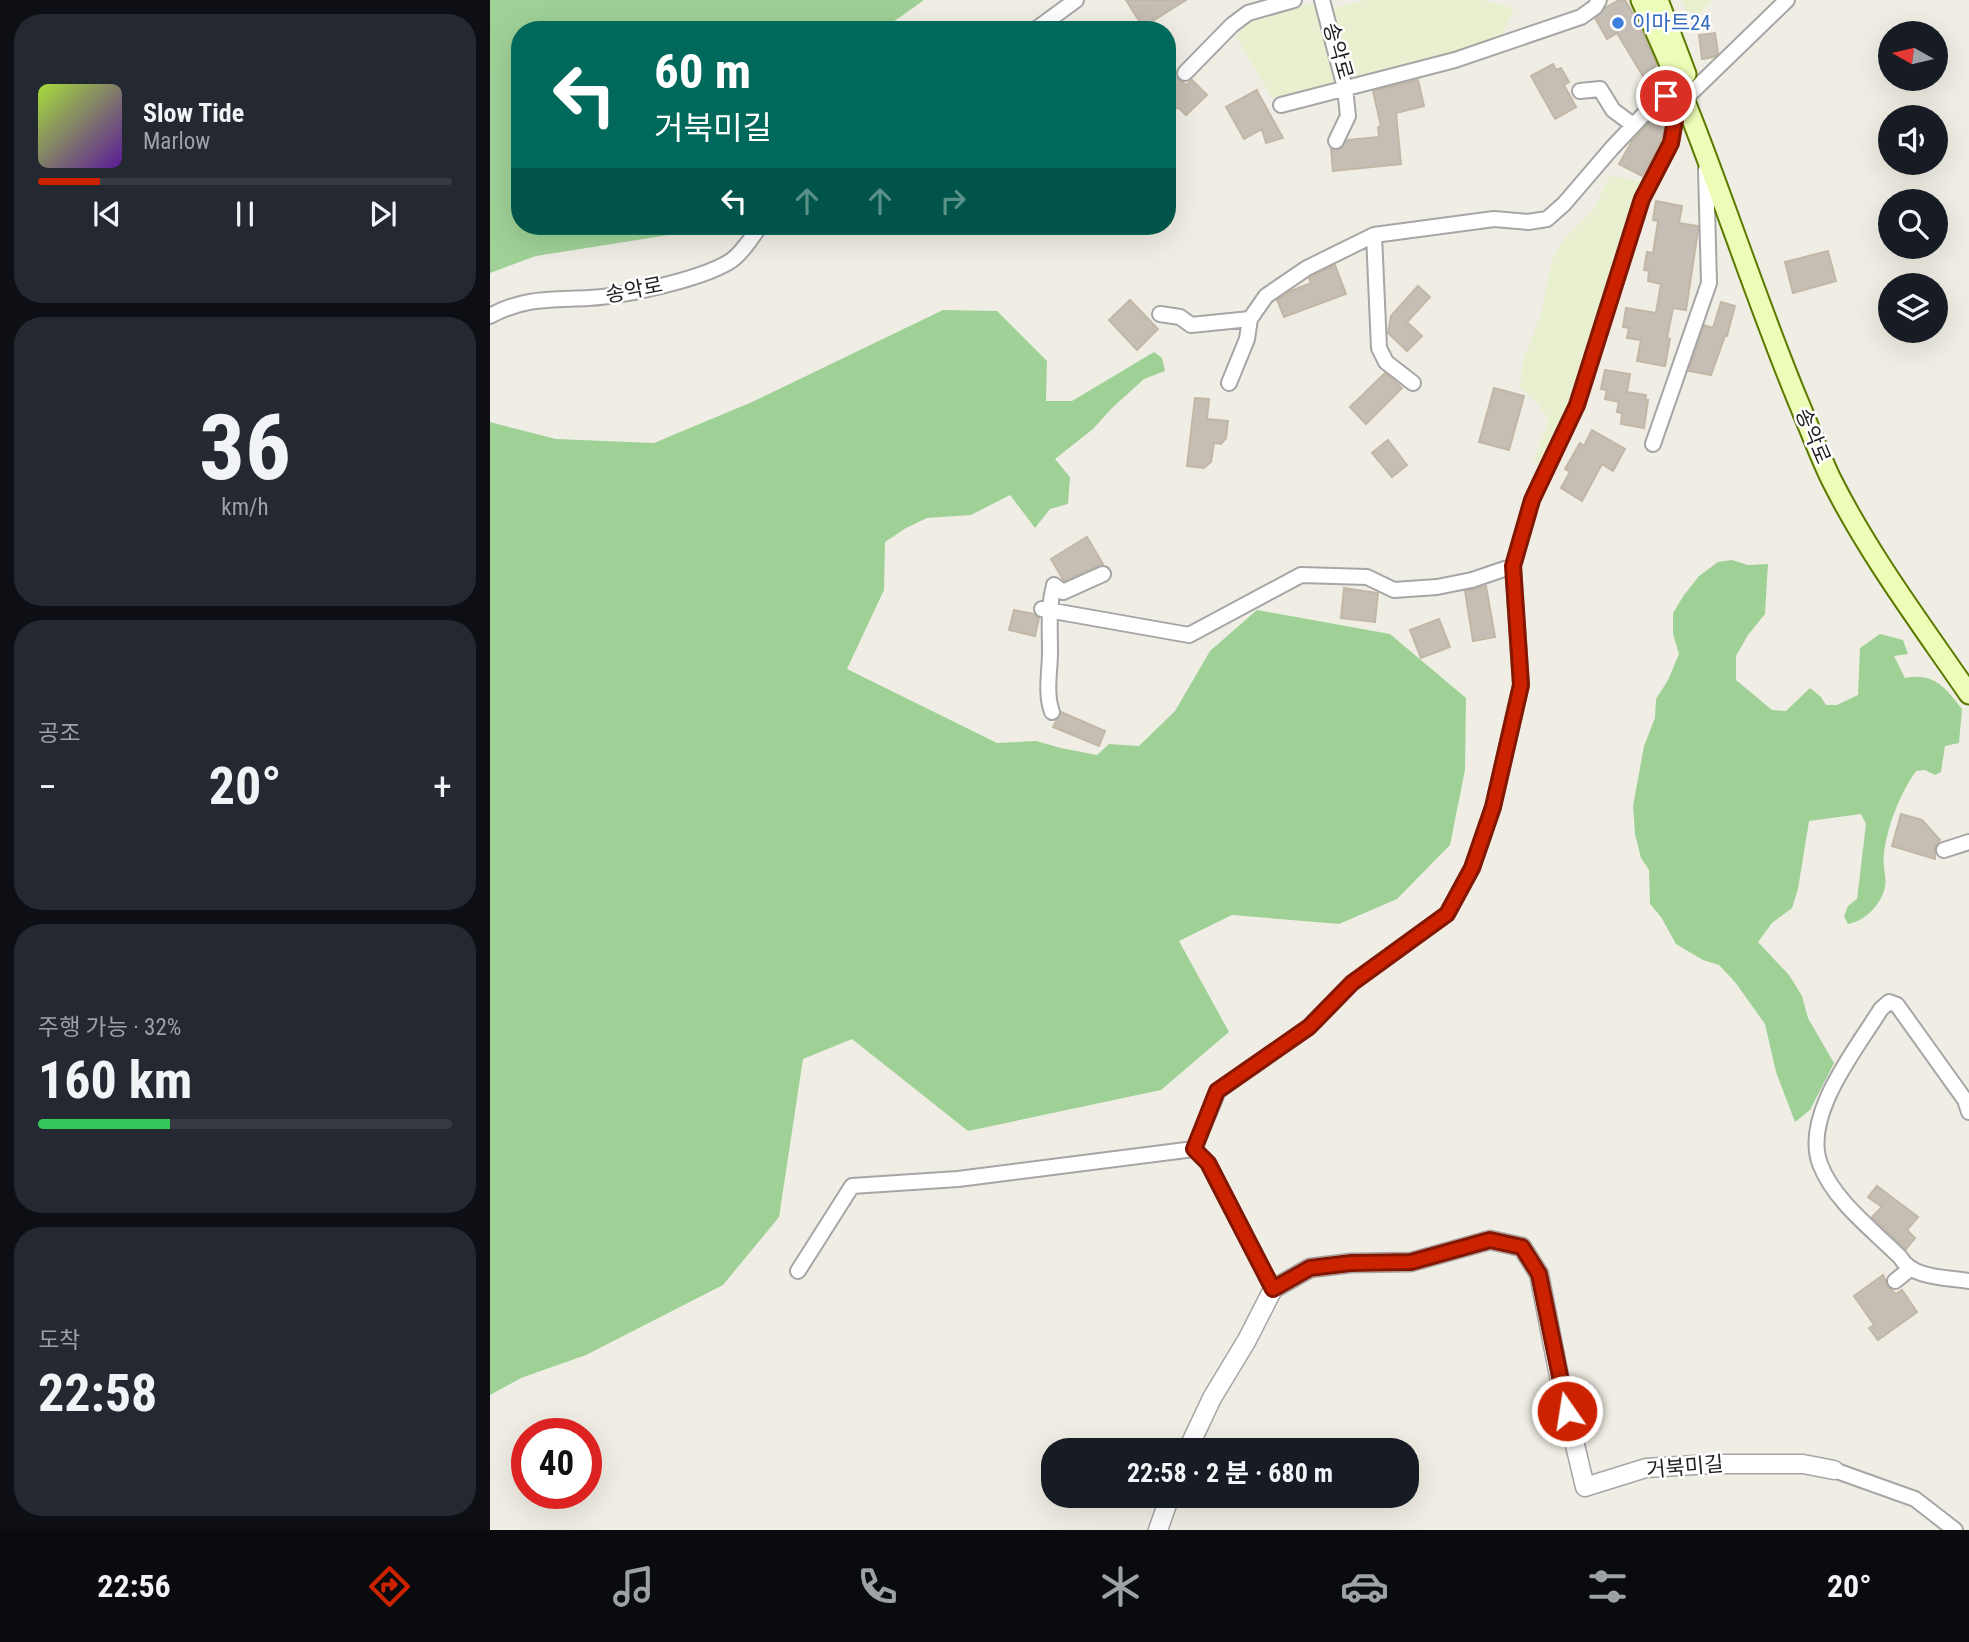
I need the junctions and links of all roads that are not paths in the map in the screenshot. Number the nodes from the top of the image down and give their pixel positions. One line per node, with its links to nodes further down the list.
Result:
1 (1076, 0): 8 (street)
2 (1294, 0): 9 (street)
3 (1322, 0): 10 (street, 송악로)
4 (1599, 0): 10 (street, 송악로)
5 (1641, 0): 11 (main road, 송악로)
6 (1658, 0): 11 (main road)
7 (1787, 0): 11 (street)
8 (1047, 21)
9 (1185, 73)
10 (1345, 88): 13 (street); 15 (street)
11 (1679, 90): 14 (street); 16 (main road, 송악로); 25 (street); 28 (main road)
12 (1580, 91): 14 (street)
13 (1282, 104)
14 (1633, 125): 18 (street)
15 (1336, 141)
16 (1706, 153): 24 (street, 송악로); 29 (main road, 송악로)
17 (752, 235): 20 (street, 송악로)
18 (1374, 235): 21 (street); 23 (street)
19 (1160, 314): 21 (street)
20 (490, 316)
21 (1250, 319): 22 (street)
22 (1229, 383)
23 (1413, 383)
24 (1653, 444)
25 (1513, 566): 27 (street); 34 (street)
26 (1103, 574): 27 (street)
27 (1046, 610): 30 (street)
28 (1969, 681)
29 (1969, 694)
30 (1052, 712)
31 (1969, 842): 32 (street)
32 (1944, 850)
33 (1969, 1112): 35 (street)
34 (1194, 1149): 36 (street); 39 (street)
35 (1910, 1269): 37 (street); 38 (street)
36 (798, 1270)
37 (1895, 1281)
38 (1969, 1281)
39 (1273, 1289): 40 (street); 41 (street, 거북미길)
40 (1193, 1438)
41 (1834, 1470): 44 (street)
42 (1166, 1508): 43 (street)
43 (1158, 1530)
44 (1955, 1530)

